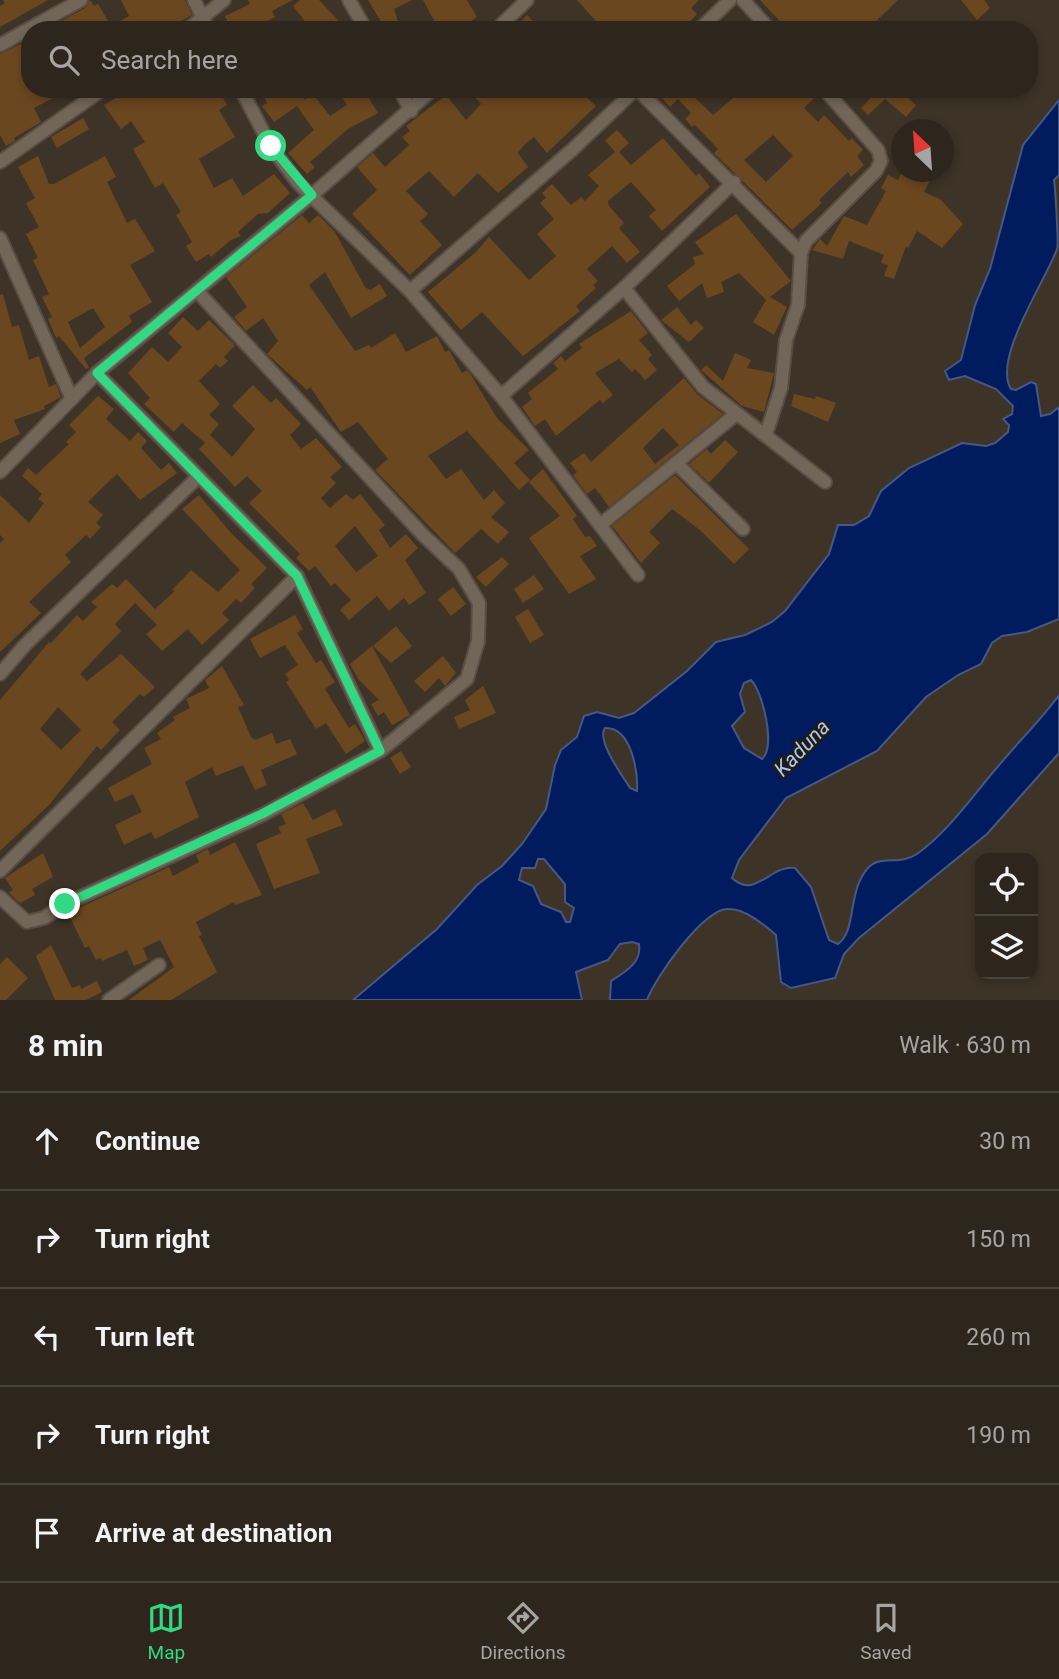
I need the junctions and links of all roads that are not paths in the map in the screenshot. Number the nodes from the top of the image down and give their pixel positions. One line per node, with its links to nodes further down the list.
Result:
1 (80, 0): 8 (street)
2 (194, 0): 9 (street)
3 (224, 0): 10 (street)
4 (349, 0): 11 (street)
5 (527, 0): 12 (street)
6 (730, 0): 13 (street)
7 (743, 0): 14 (street)
8 (43, 21)
9 (204, 21)
10 (208, 21)
11 (361, 21)
12 (505, 21)
13 (708, 21)
14 (762, 21)
15 (21, 33): 16 (street)
16 (0, 45)
17 (90, 98): 25 (street)
18 (246, 98): 27 (street)
19 (404, 98): 24 (street)
20 (424, 98): 24 (street)
21 (627, 98): 32 (street)
22 (646, 98): 26 (street)
23 (832, 98): 29 (street)
24 (411, 110): 27 (street)
25 (0, 162)
26 (734, 182): 29 (street); 30 (street)
27 (312, 195): 31 (street); 32 (street)
28 (0, 237): 35 (street)
29 (801, 253): 37 (street)
30 (624, 288): 34 (street); 36 (street)
31 (197, 291): 33 (street); 47 (street)
32 (410, 291): 34 (street)
33 (97, 373): 35 (street); 40 (street)
34 (501, 396): 42 (street)
35 (72, 400): 39 (street)
36 (735, 415): 37 (street); 38 (street)
37 (766, 435): 41 (street)
38 (677, 464): 42 (street); 43 (street)
39 (0, 472)
40 (199, 476): 45 (street); 46 (street)
41 (825, 482)
42 (600, 525): 44 (street)
43 (743, 529)
44 (638, 575)
45 (297, 576): 47 (street); 48 (street)
46 (0, 674)
47 (380, 751): 49 (street)
48 (0, 871)
49 (0, 897)
50 (159, 965): 51 (street)
51 (108, 1000)

